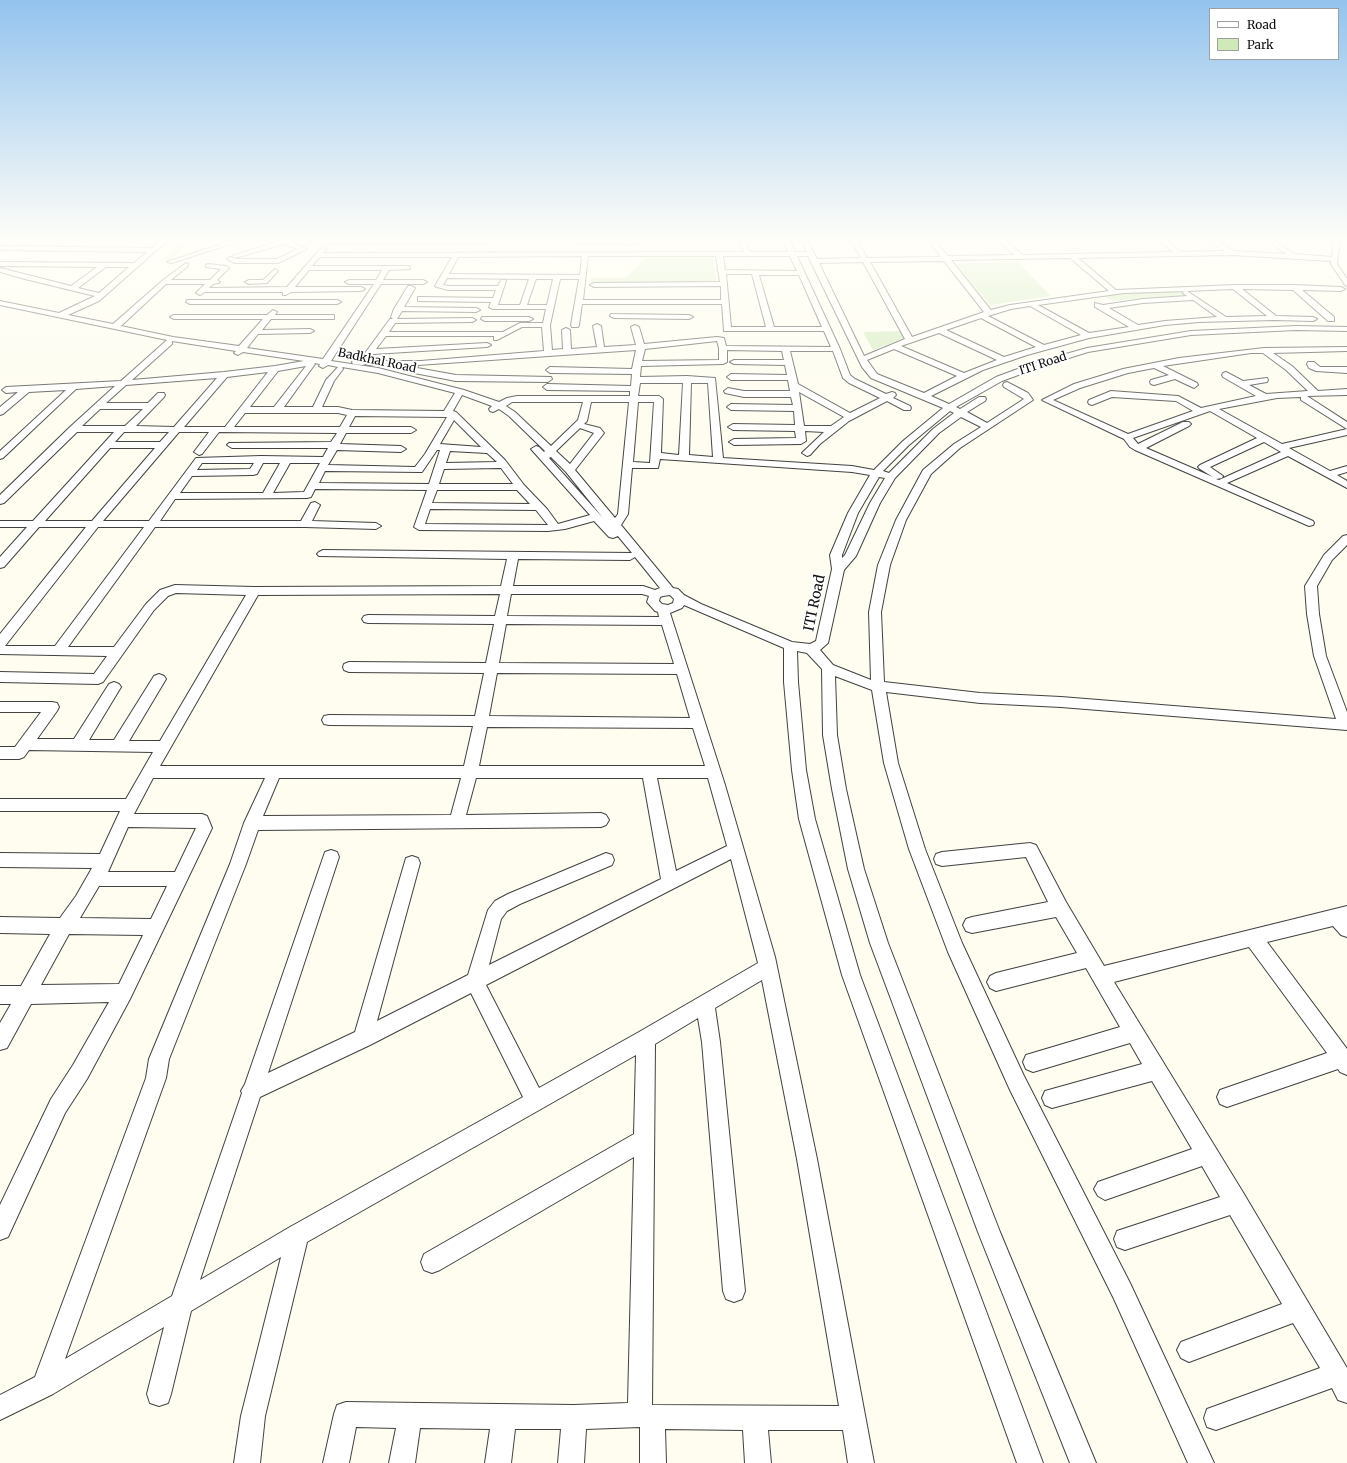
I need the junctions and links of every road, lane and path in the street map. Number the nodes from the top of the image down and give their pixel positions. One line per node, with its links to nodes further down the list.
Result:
1 (1, 308): 60 (street, Badkhal Road)
2 (23, 308): 29 (street, Badkhal Road)
3 (77, 308): 29 (street)
4 (135, 308): 43 (street)
5 (183, 308): 30 (street)
6 (275, 308): 30 (street)
7 (361, 308): 83 (street)
8 (466, 308): 27 (street)
9 (477, 308): 38 (street)
10 (551, 308): 40 (street)
11 (578, 308): 41 (street)
12 (616, 308): 32 (street)
13 (652, 308): 32 (street)
14 (689, 308): 32 (street)
15 (725, 308): 46 (street)
16 (765, 308): 46 (street)
17 (818, 308): 47 (street)
18 (838, 308): 79 (street)
19 (893, 308): 58 (street)
20 (980, 308): 28 (street)
21 (1006, 308): 28 (street)
22 (1039, 308): 57 (street)
23 (1103, 308): 45 (street)
24 (1209, 308): 35 (street)
25 (1262, 308): 33 (street)
26 (1319, 308): 36 (street)
27 (398, 310): 37 (street)
28 (985, 315): 49 (street); 66 (street)
29 (57, 316): 43 (street, Badkhal Road)
30 (269, 317): 31 (street); 52 (street)
31 (331, 317)
32 (651, 317)
33 (1274, 318): 35 (street); 36 (street)
34 (485, 319): 40 (street)
35 (1224, 319): 45 (street)
36 (1331, 319): 39 (street)
37 (393, 320): 38 (street); 55 (street)
38 (472, 320): 53 (street)
39 (1342, 320)
40 (547, 322): 56 (street); 78 (street)
41 (575, 325)
42 (597, 326): 72 (street)
43 (115, 327): 74 (street, Badkhal Road)
44 (635, 327): 64 (street)
45 (1138, 328): 57 (street)
46 (771, 329): 47 (street)
47 (828, 329): 69 (street)
48 (566, 330): 76 (street)
49 (939, 330): 58 (street); 81 (street)
50 (1347, 330): 139 (street, ITI Road); 154 (street, ITI Road)
51 (310, 331): 52 (street)
52 (256, 332): 74 (street)
53 (468, 333): 55 (street); 56 (street)
54 (679, 333): 61 (street)
55 (384, 334): 75 (street)
56 (504, 334): 62 (street)
57 (1088, 336): 66 (street)
58 (910, 340): 63 (street)
59 (511, 341): 80 (street)
60 (169, 342): 74 (street, Badkhal Road); 105 (street)
61 (682, 342): 64 (street); 65 (street)
62 (487, 345): 67 (street); 77 (street)
63 (893, 346): 79 (street); 97 (street)
64 (641, 347): 72 (street); 96 (street)
65 (722, 348): 68 (street); 96 (street)
66 (1042, 348): 81 (street)
67 (425, 349): 75 (street); 88 (street)
68 (786, 349): 69 (street); 89 (street)
69 (836, 349): 129 (street)
70 (1318, 349): 71 (street); 73 (street); 82 (street)
71 (1347, 349)
72 (601, 350): 76 (street)
73 (1264, 350): 90 (street); 118 (street)
74 (240, 351): 83 (street, Badkhal Road); 86 (street, Badkhal Road)
75 (371, 352): 87 (street)
76 (567, 352): 78 (street)
77 (472, 359): 80 (street); 88 (street)
78 (551, 359): 80 (street); 96 (street); 107 (street)
79 (863, 359): 114 (street)
80 (511, 360): 84 (street); 100 (street)
81 (1004, 360): 97 (street)
82 (1333, 360): 93 (street); 93 (street)
83 (325, 362): 86 (street, Badkhal Road); 87 (street); 92 (street, Badkhal Road); 137 (street, Badkhal Road)
84 (483, 362)
85 (734, 362): 89 (street)
86 (309, 363): 91 (street); 144 (street)
87 (362, 363): 88 (street)
88 (418, 363): 100 (street)
89 (789, 363): 111 (street)
90 (1155, 365): 98 (street); 108 (street)
91 (275, 369): 94 (street); 143 (street)
92 (339, 369): 120 (street, Badkhal Road); 145 (street)
93 (1346, 369)
94 (224, 375): 105 (street); 161 (street)
95 (1226, 375): 109 (street)
96 (636, 376): 101 (street); 107 (street); 131 (street)
97 (964, 376): 125 (street)
98 (1176, 376): 106 (street); 110 (street)
99 (731, 377): 111 (street)
100 (506, 379): 107 (street)
101 (687, 379): 103 (street); 188 (street)
102 (722, 379): 103 (street)
103 (712, 380): 190 (street)
104 (1264, 380): 109 (street)
105 (123, 382): 112 (street); 135 (street)
106 (1154, 382)
107 (548, 383): 127 (street)
108 (1087, 383): 119 (street); 168 (street)
109 (1240, 384): 126 (street)
110 (1194, 385)
111 (794, 386): 116 (street); 140 (street); 152 (street)
112 (74, 387): 113 (street); 186 (street)
113 (27, 389): 115 (street); 147 (street)
114 (904, 389): 125 (street); 129 (street)
115 (6, 390)
116 (728, 391)
117 (1347, 392): 118 (street)
118 (1315, 393): 126 (street)
119 (1111, 394): 132 (street); 133 (street); 134 (street)
120 (458, 395): 137 (street, Badkhal Road); 150 (street)
121 (989, 395): 149 (street, ITI Road)
122 (1347, 395): 130 (street)
123 (147, 396): 136 (street)
124 (1190, 396): 132 (street)
125 (924, 397): 139 (street)
126 (1264, 397): 142 (street)
127 (543, 398): 128 (street); 137 (street)
128 (588, 398): 131 (street); 153 (street)
129 (886, 398): 141 (street); 152 (street)
130 (1304, 398): 151 (street); 155 (street)
131 (634, 399): 187 (street); 195 (street)
132 (1178, 399): 146 (street)
133 (1092, 402)
134 (1134, 404)
135 (98, 406): 136 (street); 158 (street)
136 (150, 406): 159 (street)
137 (496, 407): 185 (street, Badkhal Road)
138 (731, 407): 140 (street)
139 (949, 407): 149 (street); 200 (street, ITI Road)
140 (798, 408): 157 (street)
141 (907, 408)
142 (1211, 408): 146 (street); 151 (street)
143 (242, 410): 144 (street); 163 (street)
144 (277, 410): 145 (street)
145 (316, 410): 148 (street)
146 (1200, 411): 168 (street)
147 (0, 412)
148 (352, 413): 150 (street); 165 (street)
149 (960, 413): 154 (street); 202 (street, ITI Road)
150 (450, 414): 177 (street); 181 (street)
151 (1222, 414): 169 (street); 179 (street)
152 (851, 417): 160 (street)
153 (577, 425): 185 (street); 198 (street)
154 (987, 426): 249 (street)
155 (1347, 426)
156 (733, 427): 157 (street)
157 (800, 428): 160 (street); 171 (street)
158 (73, 429): 159 (street); 210 (street)
159 (125, 429): 161 (street); 174 (street)
160 (834, 429): 172 (street)
161 (177, 430): 162 (street); 175 (street)
162 (216, 430): 163 (street); 183 (street)
163 (227, 430): 164 (street)
164 (242, 430): 165 (street); 173 (street)
165 (342, 430): 166 (street); 176 (street)
166 (411, 430)
167 (1347, 432): 182 (street)
168 (1128, 437): 179 (street)
169 (1265, 438): 182 (street); 203 (street)
170 (734, 442): 171 (street)
171 (801, 442): 172 (street)
172 (817, 442): 184 (street)
173 (232, 444): 176 (street); 191 (street)
174 (108, 445): 175 (street); 217 (street)
175 (163, 445): 218 (street)
176 (333, 446): 180 (street); 193 (street)
177 (433, 447): 178 (street); 193 (street)
178 (446, 447): 181 (street); 196 (street)
179 (1138, 448): 203 (street)
180 (401, 449)
181 (490, 450): 194 (street)
182 (1284, 450): 201 (street); 203 (street)
183 (199, 452)
184 (807, 453)
185 (547, 455): 198 (street, Badkhal Road); 214 (street, Badkhal Road)
186 (0, 456)
187 (655, 456): 188 (street); 195 (street)
188 (684, 458): 190 (street)
189 (261, 459): 191 (street); 192 (street); 199 (street)
190 (718, 459): 200 (street)
191 (221, 460): 199 (street)
192 (286, 460): 193 (street); 209 (street)
193 (323, 464): 205 (street)
194 (504, 465): 196 (street); 207 (street)
195 (628, 465): 222 (street)
196 (439, 466): 206 (street)
197 (1347, 469): 201 (street)
198 (570, 470): 222 (street, Badkhal Road)
199 (190, 472): 208 (street)
200 (878, 472): 202 (street); 229 (street, ITI Road)
201 (1329, 475): 204 (street)
202 (891, 476): 229 (street, ITI Road)
203 (1222, 482): 215 (street)
204 (1347, 485)
205 (312, 486): 206 (street); 209 (street)
206 (432, 486): 207 (street); 212 (street)
207 (520, 487): 213 (street)
208 (173, 496): 209 (street); 219 (street)
209 (266, 496)
210 (0, 501)
211 (315, 505): 220 (street)
212 (426, 506): 213 (street); 223 (street)
213 (539, 507): 223 (street)
214 (596, 517): 222 (street, Badkhal Road); 223 (street)
215 (1308, 523)
216 (0, 524): 217 (street)
217 (36, 524): 218 (street); 228 (street)
218 (95, 524): 219 (street); 236 (street)
219 (152, 524): 220 (street); 240 (street)
220 (304, 524): 221 (street)
221 (376, 526)
222 (611, 526): 227 (street, Badkhal Road); 233 (street, Badkhal Road)
223 (555, 527)
224 (1347, 538): 254 (street)
225 (323, 554): 226 (street)
226 (513, 554): 227 (street); 230 (street)
227 (630, 556): 233 (street, Badkhal Road)
228 (0, 564)
229 (838, 569): 238 (street, ITI Road)
230 (506, 589): 231 (street); 233 (street); 235 (street)
231 (254, 591): 241 (street); 258 (street)
232 (680, 598): 233 (street); 233 (street); 237 (street)
233 (663, 601): 235 (street); 245 (street)
234 (368, 620): 235 (street)
235 (499, 620): 243 (street)
236 (0, 643)
237 (790, 646): 238 (street); 338 (street)
238 (816, 646): 244 (street)
239 (0, 650): 240 (street)
240 (58, 651): 241 (street)
241 (117, 652): 246 (street)
242 (349, 667): 243 (street)
243 (492, 667): 245 (street); 252 (street)
244 (828, 668): 249 (street); 339 (street)
245 (682, 669): 253 (street)
246 (0, 677)
247 (159, 679): 257 (street)
248 (114, 686): 256 (street)
249 (878, 686): 254 (street); 340 (street)
250 (0, 707): 255 (street)
251 (329, 720): 252 (street)
252 (481, 721): 253 (street); 262 (street)
253 (699, 723): 264 (street)
254 (1347, 725)
255 (26, 744): 256 (street); 259 (street)
256 (78, 745): 257 (street)
257 (118, 746): 258 (street)
258 (163, 746): 261 (street)
259 (0, 753)
260 (275, 771): 261 (street); 262 (street); 269 (street)
261 (149, 772): 266 (street)
262 (470, 772): 263 (street); 268 (street)
263 (649, 772): 264 (street); 279 (street)
264 (714, 772): 270 (street)
265 (0, 805): 266 (street)
266 (127, 812): 275 (street); 278 (street)
267 (601, 820): 268 (street)
268 (457, 821): 269 (street)
269 (252, 823): 320 (street)
270 (736, 850): 279 (street); 288 (street)
271 (331, 857): 303 (street)
272 (942, 859): 280 (street)
273 (0, 860): 275 (street)
274 (606, 860): 290 (street)
275 (105, 861): 277 (street)
276 (412, 863): 298 (street)
277 (94, 879): 278 (street); 284 (street)
278 (179, 879): 285 (street)
279 (670, 883): 290 (street)
280 (1060, 908): 283 (street); 287 (street)
281 (1343, 920): 286 (street)
282 (0, 925): 284 (street)
283 (972, 925)
284 (64, 926): 285 (street); 294 (street)
285 (156, 927): 292 (street)
286 (1253, 938): 289 (street); 301 (street)
287 (1090, 959): 289 (street); 291 (street)
288 (768, 967): 295 (street); 328 (street)
289 (1101, 976): 296 (street)
290 (475, 982): 298 (street); 306 (street)
291 (996, 982)
292 (124, 993): 294 (street); 311 (street)
293 (0, 994): 294 (street)
294 (26, 995): 297 (street)
295 (705, 1003): 299 (street); 315 (street)
296 (1134, 1032): 300 (street); 302 (street)
297 (1, 1038)
298 (363, 1038): 303 (street)
299 (646, 1039): 306 (street); 307 (street)
300 (1033, 1062)
301 (1344, 1062): 305 (street)
302 (1157, 1070): 304 (street); 308 (street)
303 (251, 1091): 316 (street)
304 (1052, 1098)
305 (1227, 1098)
306 (535, 1100): 312 (street)
307 (645, 1139): 314 (street); 325 (street)
308 (1207, 1154): 309 (street); 310 (street)
309 (1105, 1189)
310 (1236, 1202): 313 (street); 317 (street)
311 (0, 1229)
312 (298, 1235): 316 (street); 330 (street)
313 (1125, 1239)
314 (432, 1262)
315 (734, 1291)
316 (181, 1304): 320 (street); 321 (street)
317 (1299, 1309): 318 (street); 319 (street)
318 (1189, 1350)
319 (1342, 1382): 329 (street)
320 (44, 1385): 322 (street)
321 (158, 1394)
322 (0, 1408)
323 (410, 1416): 324 (street); 331 (street); 332 (street)
324 (504, 1416): 326 (street); 333 (street)
325 (647, 1416): 326 (street); 327 (street); 335 (street)
326 (574, 1417): 334 (street)
327 (754, 1417): 328 (street); 336 (street)
328 (853, 1418): 337 (street)
329 (1216, 1418)
330 (247, 1463)
331 (336, 1463)
332 (402, 1463)
333 (498, 1463)
334 (571, 1463)
335 (653, 1463)
336 (758, 1463)
337 (861, 1463)
338 (1030, 1463)
339 (1083, 1463)
340 (1201, 1463)

